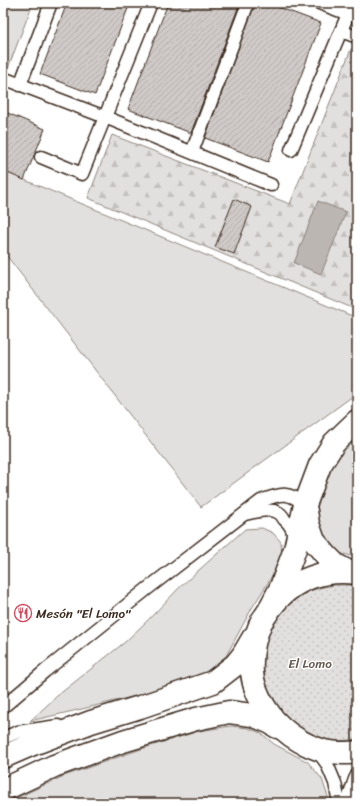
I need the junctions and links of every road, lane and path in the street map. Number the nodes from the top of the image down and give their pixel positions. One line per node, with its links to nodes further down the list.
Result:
1 (51, 3): 9 (lane)
2 (151, 3): 10 (lane)
3 (248, 3): 12 (lane)
4 (319, 3): 5 (lane)
5 (350, 8): 6 (lane)
6 (341, 31): 7 (lane); 11 (lane)
7 (357, 37)
8 (3, 78): 9 (lane)
9 (20, 85): 10 (lane)
10 (105, 117): 12 (lane); 13 (lane)
11 (291, 150)
12 (192, 152): 14 (lane)
13 (40, 157)
14 (272, 185)
15 (357, 421): 16 (main road)
16 (305, 505): 17 (lane); 18 (main road); 19 (main road)
17 (242, 515): 18 (lane); 21 (lane)
18 (295, 549): 20 (main road)
19 (353, 572): 20 (main road)
20 (265, 616): 22 (main road); 23 (main road)
21 (3, 707)
22 (91, 722): 24 (lane); 27 (main road)
23 (284, 731): 25 (main road); 29 (main road)
24 (3, 738)
25 (315, 748): 26 (main road); 30 (lane)
26 (357, 752)
27 (3, 758)
28 (357, 775): 31 (lane)
29 (3, 790)
30 (339, 803)
31 (347, 803)

